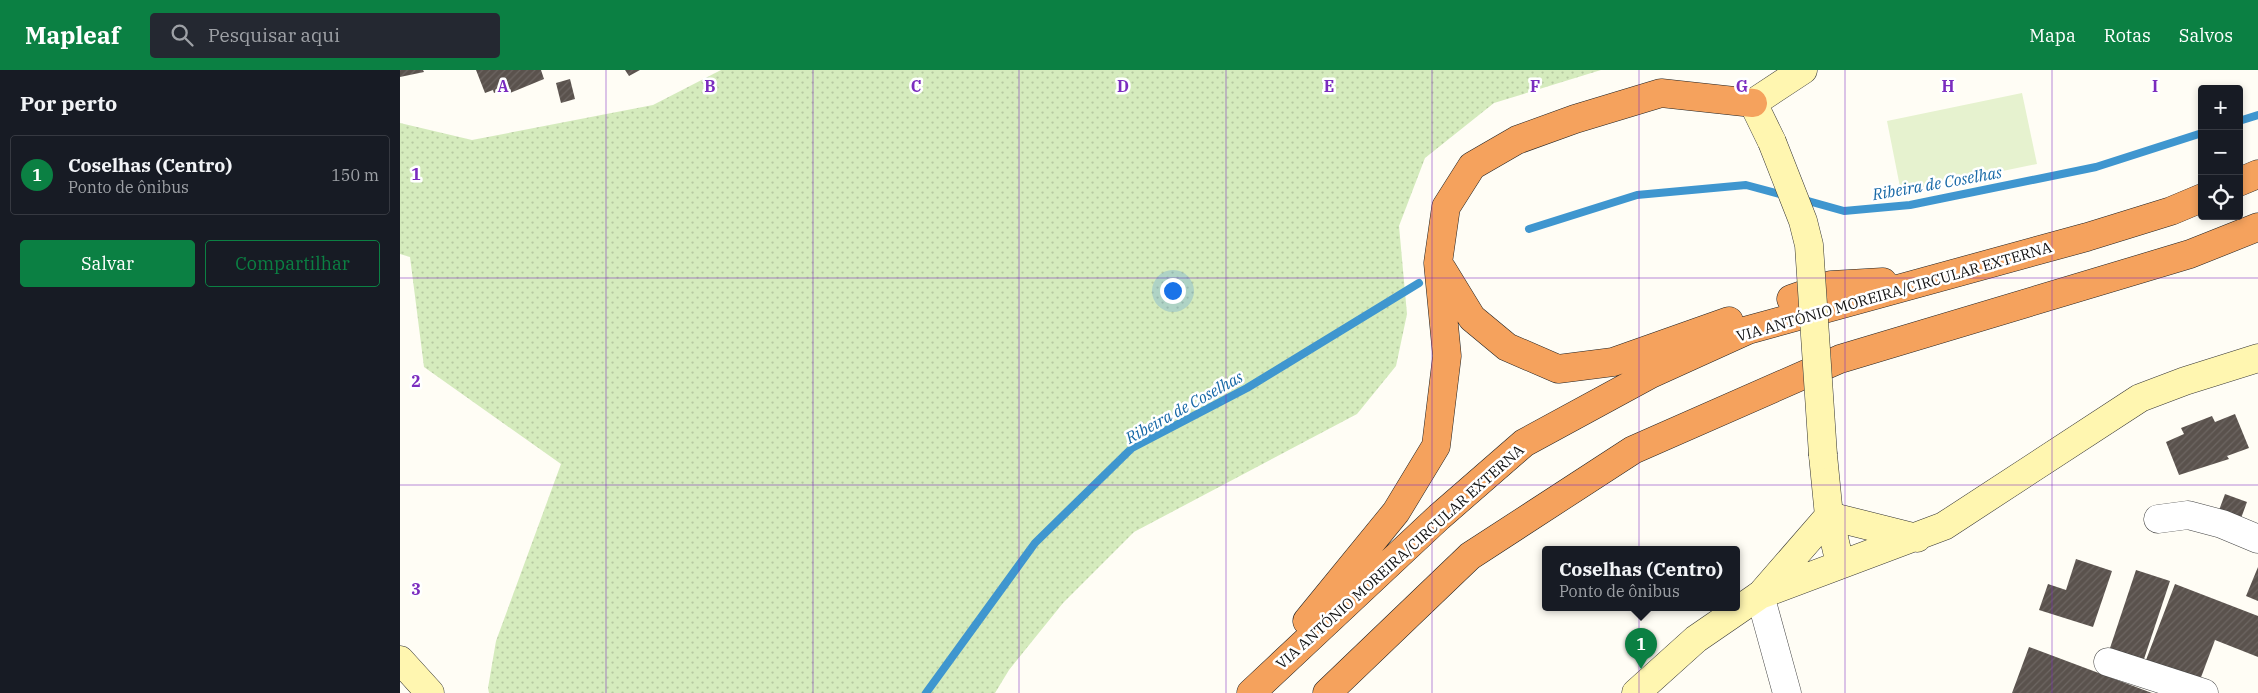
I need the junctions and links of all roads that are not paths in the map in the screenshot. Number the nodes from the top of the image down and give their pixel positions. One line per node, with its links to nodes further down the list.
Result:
1 (1803, 70): 2 (street)
2 (1753, 103): 7 (highway); 10 (street, bridge)
3 (2258, 174): 4 (highway)
4 (2243, 180)
5 (2198, 200): 8 (highway, VIA ANTÓNIO MOREIRA/CIRCULAR EXTERNA)
6 (2258, 227): 22 (highway)
7 (1438, 263): 8 (highway); 21 (highway)
8 (1941, 279): 21 (highway, VIA ANTÓNIO MOREIRA/CIRCULAR EXTERNA)
9 (2258, 358): 12 (street)
10 (1829, 516): 12 (street); 14 (street); 15 (street)
11 (2158, 519): 13 (street)
12 (1917, 538): 14 (street)
13 (2258, 539)
14 (1840, 564): 15 (street)
15 (1760, 595): 16 (street); 24 (street)
16 (1740, 609)
17 (1737, 611): 23 (street)
18 (400, 660): 20 (street)
19 (2108, 662): 25 (street)
20 (430, 693)
21 (1250, 693)
22 (1327, 693)
23 (1636, 693)
24 (1787, 693)
25 (2204, 693)

